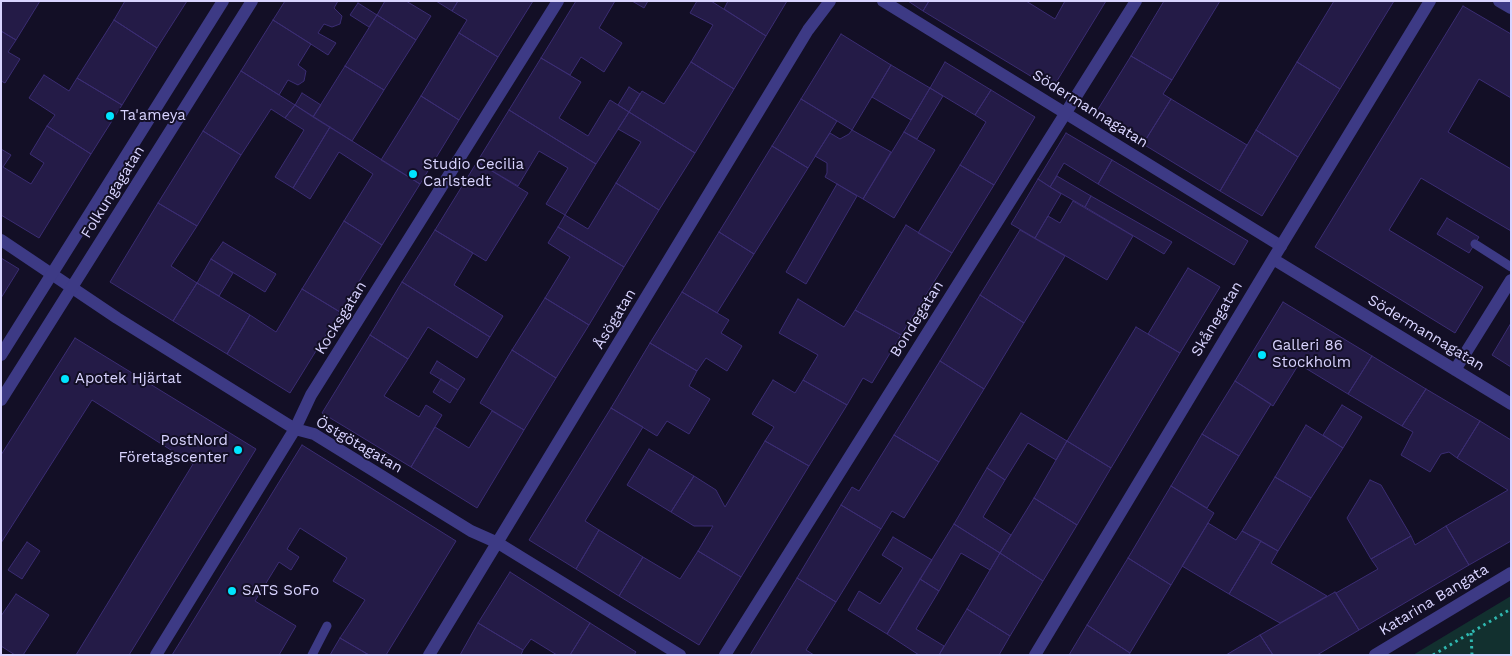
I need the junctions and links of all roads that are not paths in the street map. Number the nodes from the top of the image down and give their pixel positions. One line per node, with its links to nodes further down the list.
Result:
1 (223, 1): 16 (street, Folkungagatan)
2 (252, 1): 18 (street, Folkungagatan)
3 (558, 1): 23 (street, Kocksgatan)
4 (830, 1): 24 (street, Åsögatan)
5 (883, 1): 10 (street, Södermannagatan)
6 (1136, 1): 10 (street, Bondegatan)
7 (1430, 1): 13 (street, Skånegatan)
8 (1499, 1): 9 (street)
9 (1511, 8)
10 (1065, 113): 13 (street, Södermannagatan); 31 (street, Bondegatan)
11 (1, 240): 16 (street, Östgötagatan)
12 (1475, 244): 15 (lane)
13 (1281, 246): 14 (street, Skånegatan)
14 (1273, 259): 20 (street, Södermannagatan); 32 (street, Skånegatan)
15 (1511, 267)
16 (52, 275): 18 (street, Östgötagatan); 19 (street, Folkungagatan)
17 (1511, 280): 20 (street)
18 (72, 288): 21 (street, Folkungagatan); 23 (street, Östgötagatan)
19 (1, 355)
20 (1455, 370): 22 (street, Södermannagatan)
21 (1, 400)
22 (1511, 404)
23 (294, 429): 24 (street, Östgötagatan); 27 (street, Kocksgatan)
24 (498, 543): 29 (street, Åsögatan); 30 (street, Östgötagatan)
25 (1511, 573): 33 (street, Katarina Bangata)
26 (327, 626): 28 (lane)
27 (156, 655)
28 (312, 655)
29 (429, 655)
30 (680, 655)
31 (726, 655)
32 (1034, 655)
33 (1375, 655)

